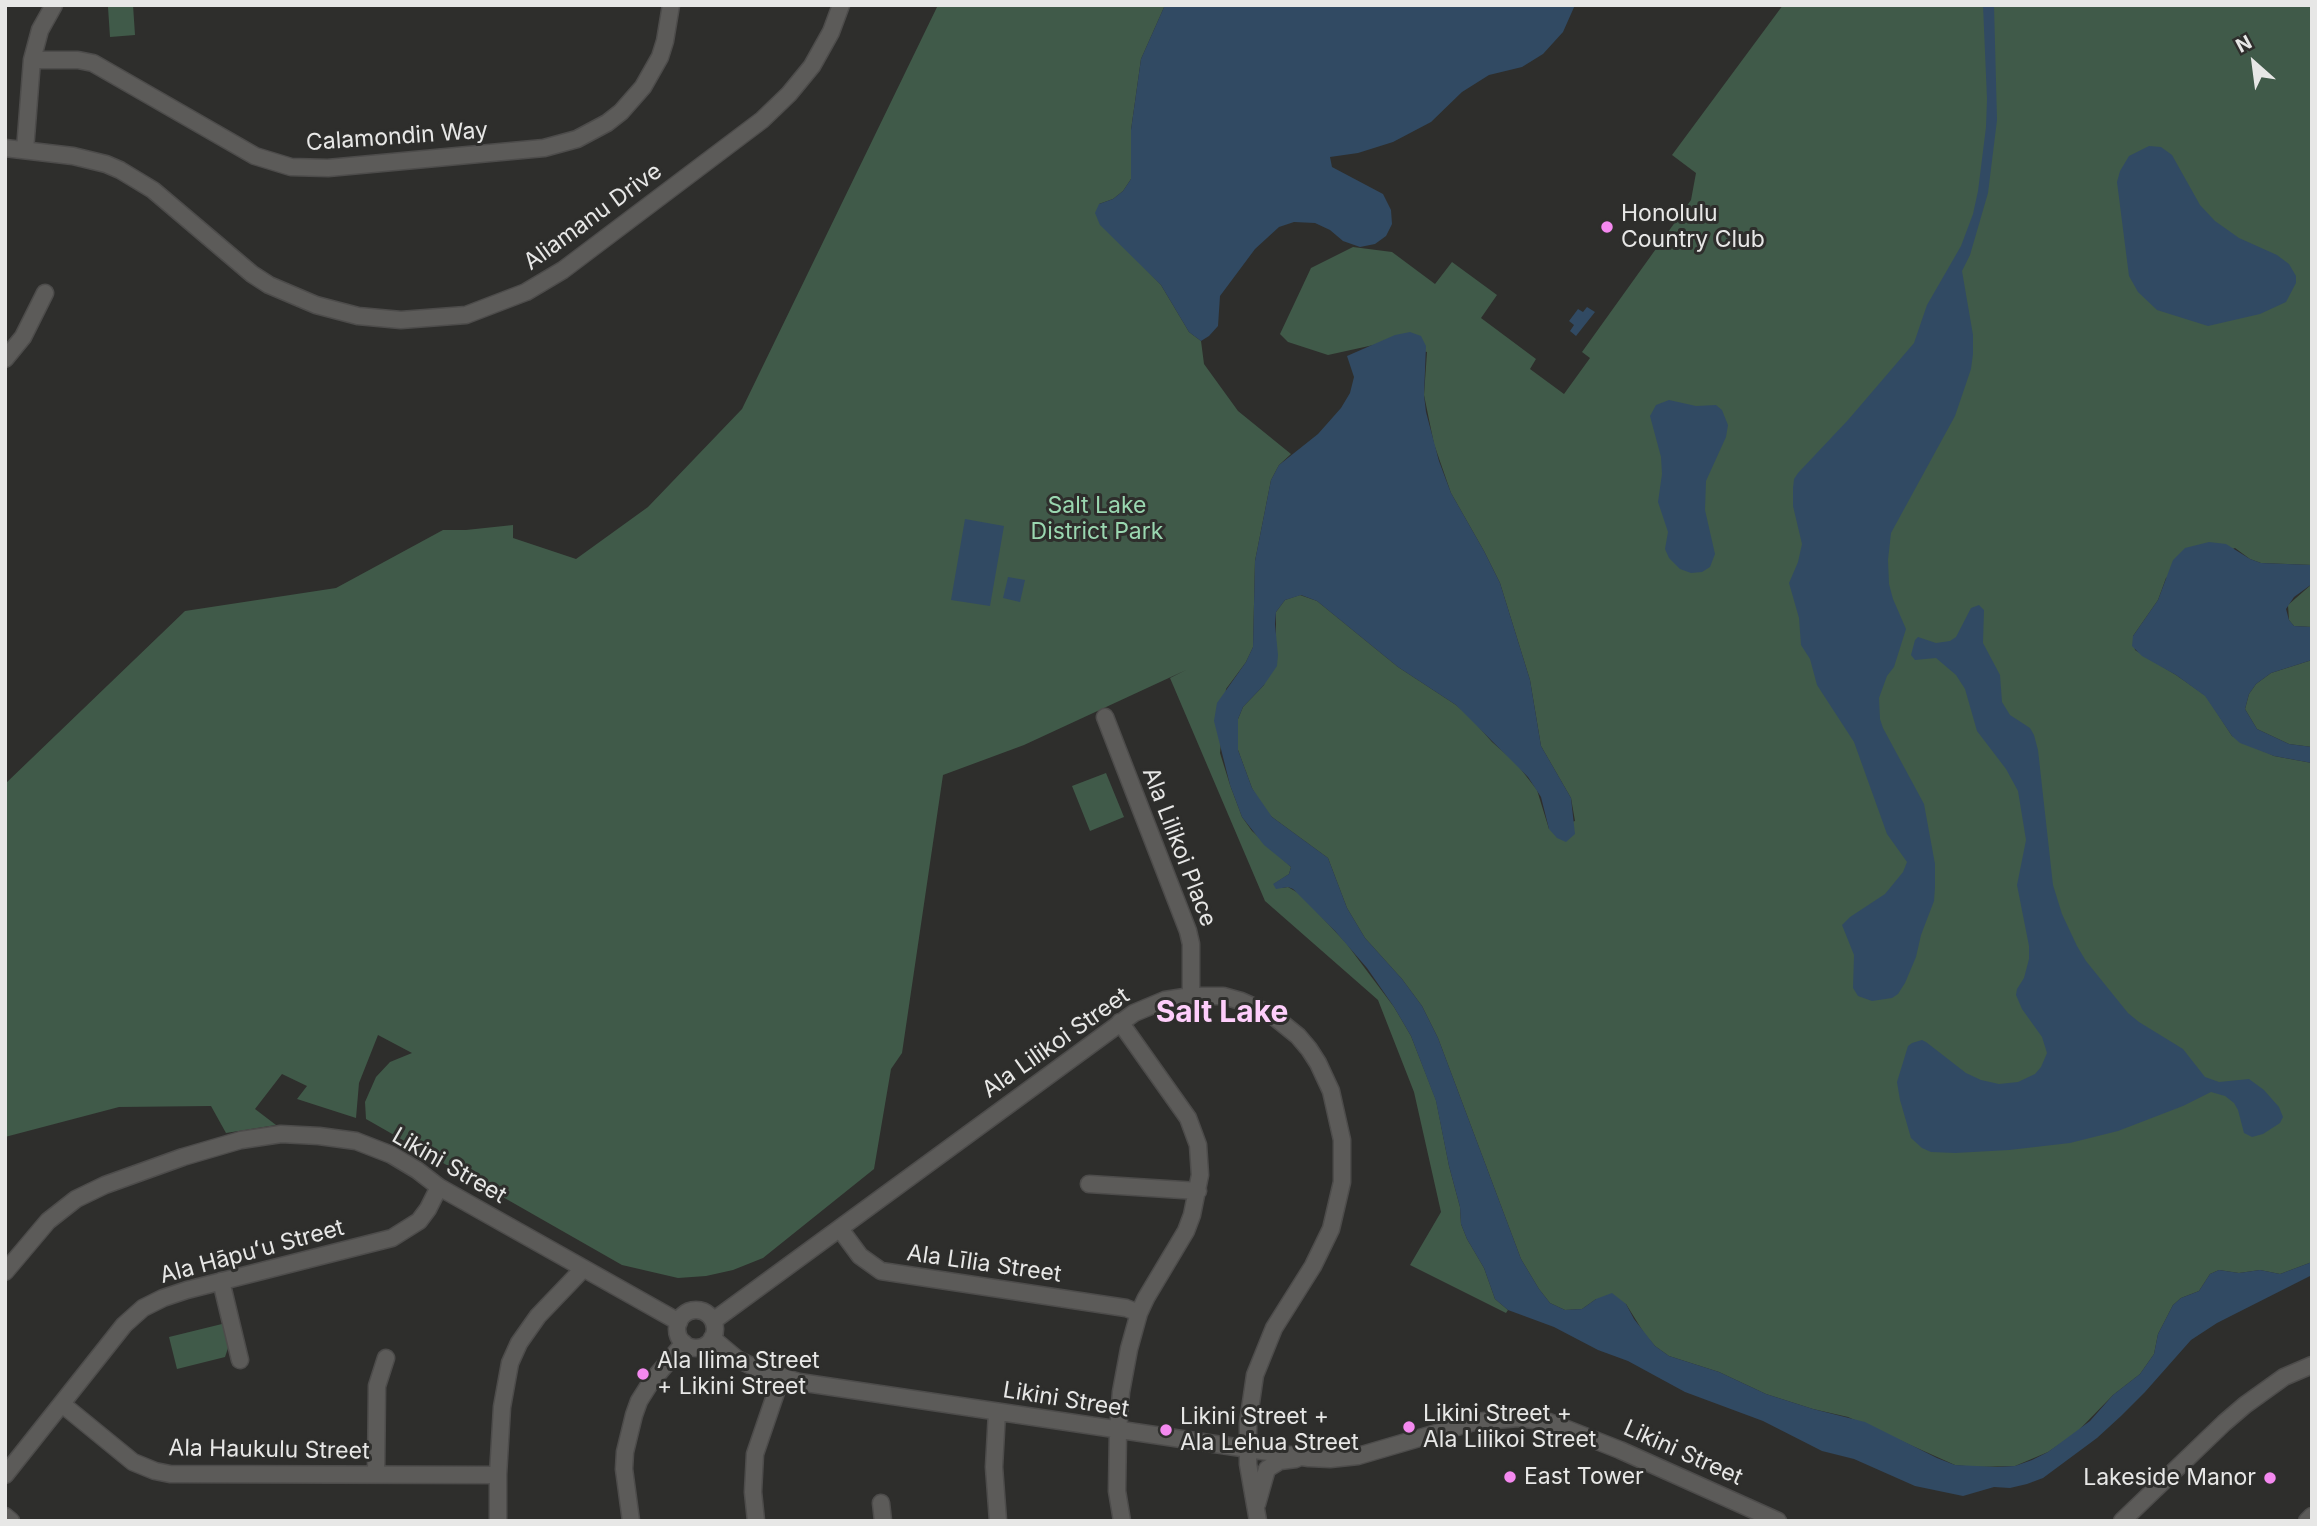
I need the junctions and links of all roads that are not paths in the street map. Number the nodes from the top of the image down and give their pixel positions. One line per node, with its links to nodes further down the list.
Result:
1 (54, 5): 4 (street)
2 (671, 5): 4 (street, Calamondin Way)
3 (841, 5): 6 (street, Aliamanu Drive)
4 (32, 60): 6 (street)
5 (5, 148): 6 (street, Aliamanu Drive)
6 (25, 150)
7 (45, 293): 8 (street)
8 (5, 359)
9 (1105, 717): 10 (street, Ala Lilikoi Place)
10 (1192, 996): 11 (street, Ala Lilikoi Street); 31 (street, Ala Lilikoi Street)
11 (1120, 1022): 14 (street); 15 (street, Ala Lilikoi Street)
12 (1089, 1184): 14 (street)
13 (439, 1187): 16 (street, Likini Street); 17 (street, Likini Street); 18 (street, Ala Hāpuʻu Street)
14 (1198, 1191): 19 (street)
15 (840, 1229): 19 (street, Ala Līlia Street); 20 (street, Ala Lilikoi Street)
16 (583, 1269): 21 (street, Likini Street); 35 (street)
17 (5, 1272)
18 (221, 1281): 25 (street); 28 (street, Ala Hāpuʻu Street)
19 (1139, 1313): 30 (street)
20 (713, 1321): 21 (street); 22 (street)
21 (679, 1322): 23 (street)
22 (712, 1338): 23 (street); 27 (street, Likini Street)
23 (684, 1343): 42 (street)
24 (386, 1358): 33 (street)
25 (240, 1360)
26 (2312, 1364): 48 (street)
27 (781, 1378): 29 (street, Likini Street); 43 (street)
28 (62, 1404): 33 (street, Ala Haukulu Street); 34 (street, Ala Hāpuʻu Street)
29 (997, 1412): 30 (street, Likini Street); 45 (street)
30 (1118, 1431): 31 (street, Likini Street); 46 (street)
31 (1248, 1447): 32 (street, Likini Street); 39 (street, Ala Lilikoi Street)
32 (1309, 1458): 39 (street); 47 (street, Likini Street)
33 (376, 1474): 35 (street, Ala Haukulu Street)
34 (5, 1475)
35 (498, 1475): 41 (street)
36 (881, 1503): 44 (street)
37 (5, 1516): 40 (street)
38 (2312, 1516): 49 (street)
39 (1257, 1517)
40 (12, 1521)
41 (498, 1521)
42 (631, 1521)
43 (756, 1521)
44 (883, 1521)
45 (998, 1521)
46 (1122, 1521)
47 (1778, 1521)
48 (2122, 1521)
49 (2307, 1521)

